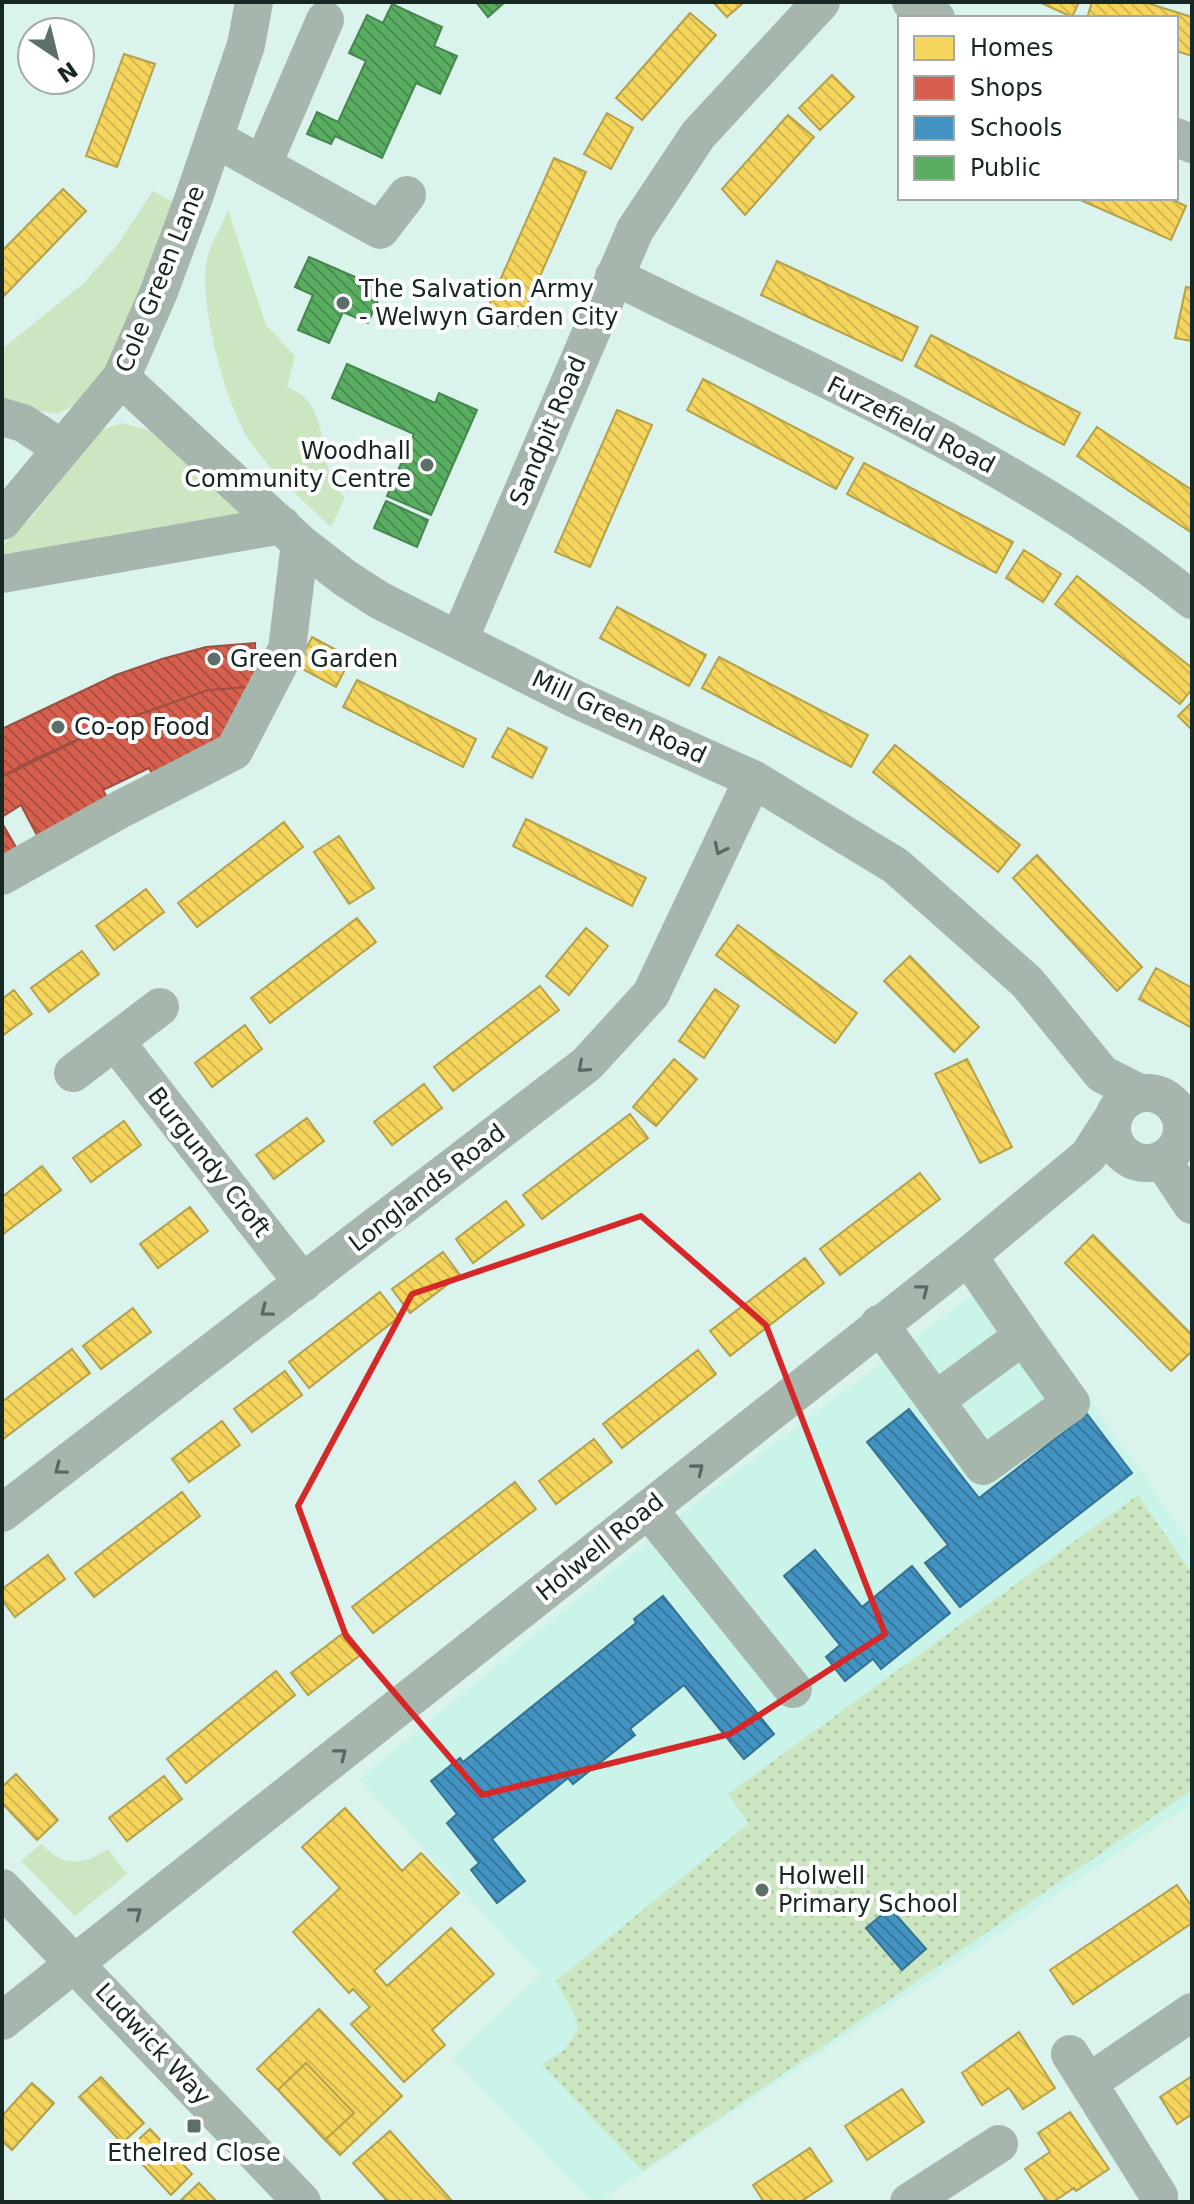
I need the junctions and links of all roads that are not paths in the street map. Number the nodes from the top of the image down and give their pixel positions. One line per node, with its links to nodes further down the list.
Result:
1 (254, 2): 6 (street, Cole Green Lane)
2 (821, 2): 9 (street, Sandpit Road)
3 (911, 2): 4 (street)
4 (933, 16)
5 (325, 20): 7 (street)
6 (214, 138): 7 (street); 10 (street, Cole Green Lane)
7 (263, 164): 8 (street)
8 (407, 195)
9 (614, 276): 16 (street, Furzefield Road); 17 (street, Sandpit Road)
10 (121, 378): 12 (street, Cole Green Lane); 14 (street, Mill Green Road)
11 (2, 417): 12 (street)
12 (61, 448): 13 (street, Cole Green Lane)
13 (2, 521)
14 (291, 534): 15 (street); 17 (street, Mill Green Road); 19 (street)
15 (2, 574)
16 (1192, 600)
17 (459, 640): 18 (street, Mill Green Road)
18 (753, 779): 23 (street, Mill Green Road); 27 (street, Longlands Road, one-way to 27)
19 (2, 876)
20 (160, 1007): 21 (street)
21 (115, 1041): 22 (street); 27 (street, Burgundy Croft)
22 (73, 1073)
23 (1145, 1106): 24 (street); 24 (street); 26 (street, Holwell Road)
24 (1178, 1144): 25 (street)
25 (1192, 1205)
26 (968, 1256): 28 (street, Holwell Road, one-way to 26); 29 (street)
27 (303, 1283): 32 (street, Longlands Road, one-way to 32)
28 (879, 1324): 30 (street); 31 (street, Holwell Road, one-way to 28)
29 (1023, 1336): 30 (street); 30 (street)
30 (935, 1401)
31 (648, 1509): 33 (street); 35 (street, Holwell Road, one-way to 31)
32 (2, 1513)
33 (793, 1689)
34 (2, 1888): 35 (street, Ludwick Way)
35 (74, 1961): 37 (street, Holwell Road); 40 (street, Ludwick Way)
36 (1192, 2012): 39 (street)
37 (2, 2021)
38 (999, 2144): 41 (street)
39 (1159, 2196)
40 (302, 2202)
41 (909, 2202)

